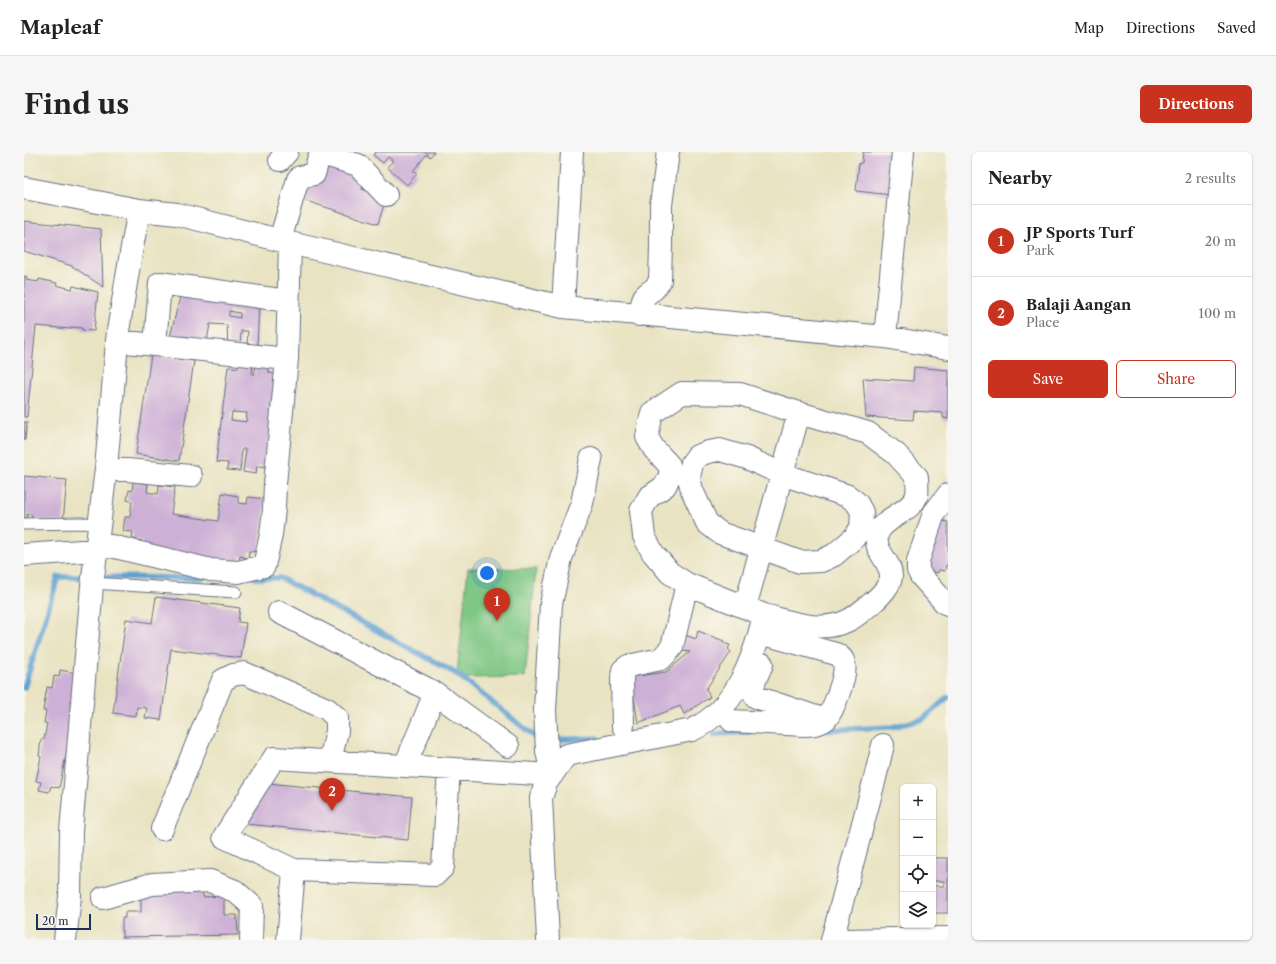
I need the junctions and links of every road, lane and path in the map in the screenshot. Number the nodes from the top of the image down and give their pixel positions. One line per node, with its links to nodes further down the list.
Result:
1 (572, 152): 9 (street)
2 (668, 152): 10 (street)
3 (903, 152): 11 (street)
4 (24, 188): 6 (street)
5 (386, 195): 7 (street)
6 (139, 210): 7 (street); 12 (street)
7 (285, 241): 8 (street); 9 (street)
8 (288, 301): 13 (street); 15 (street)
9 (563, 307): 10 (street)
10 (639, 315): 11 (street)
11 (886, 337): 14 (street)
12 (117, 341): 13 (street); 18 (street)
13 (155, 345): 15 (street)
14 (948, 348)
15 (287, 358): 27 (street)
16 (799, 413): 19 (street); 20 (street); 25 (street)
17 (591, 459): 44 (street)
18 (106, 468): 21 (street); 24 (street)
19 (782, 474): 20 (street); 25 (street); 26 (street)
20 (680, 475): 26 (street); 30 (street)
21 (191, 476)
22 (948, 494): 32 (street)
23 (24, 524): 24 (lane)
24 (98, 524): 27 (street)
25 (869, 531): 26 (street); 34 (street)
26 (762, 549): 34 (street)
27 (96, 550): 28 (street); 29 (street)
28 (24, 554)
29 (92, 580): 31 (lane); 49 (street)
30 (687, 584): 34 (street); 38 (street)
31 (236, 592)
32 (948, 604)
33 (280, 612): 35 (street)
34 (760, 623): 36 (street); 36 (street); 44 (street)
35 (435, 693): 40 (street); 42 (street)
36 (825, 720): 37 (street)
37 (732, 721)
38 (623, 726)
39 (883, 745): 53 (street)
40 (508, 746)
41 (330, 761): 42 (street); 45 (street); 46 (street)
42 (405, 766): 43 (street)
43 (449, 769): 44 (street); 46 (street)
44 (552, 775): 52 (street)
45 (162, 829)
46 (294, 870): 51 (street)
47 (102, 898): 50 (street)
48 (948, 938): 54 (street)
49 (65, 940)
50 (251, 940)
51 (288, 940)
52 (548, 940)
53 (832, 940)
54 (844, 940)

